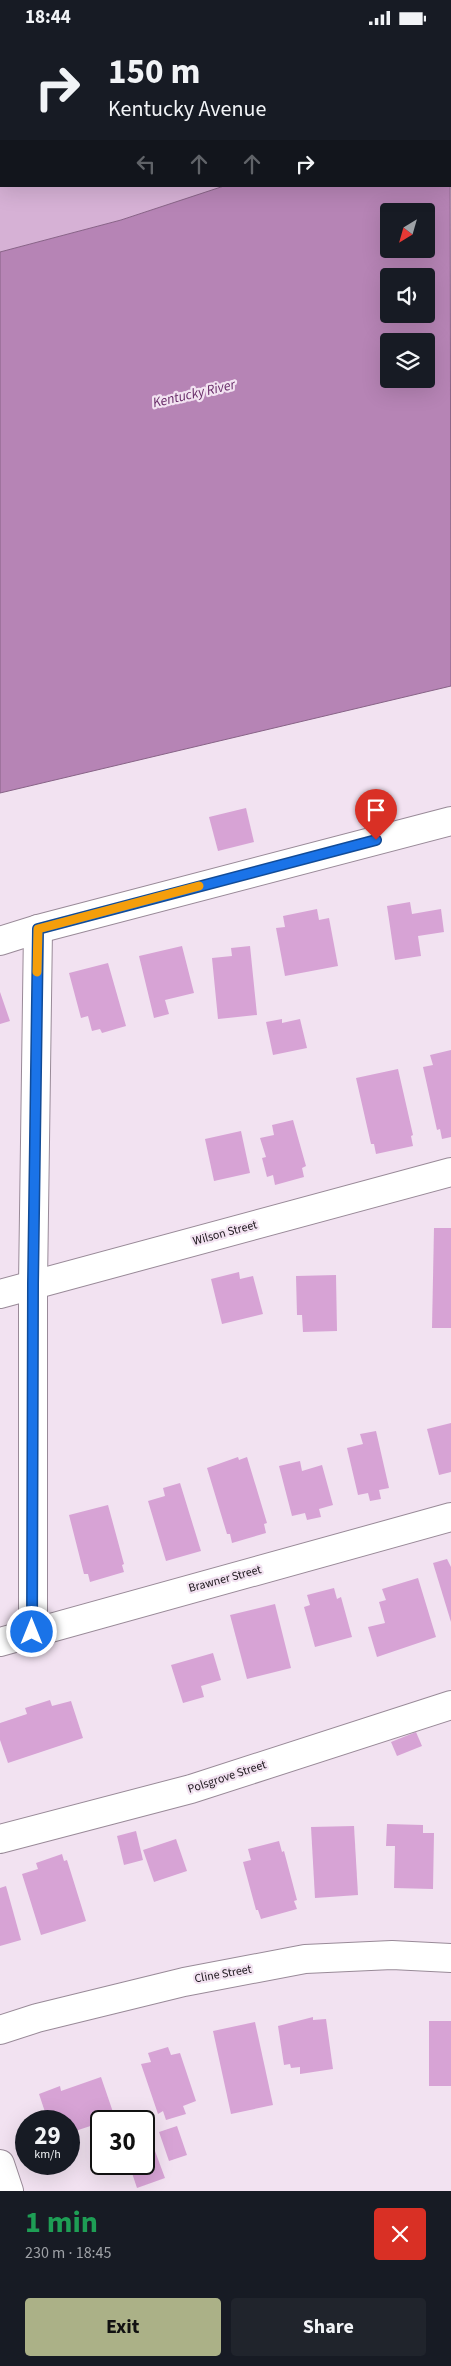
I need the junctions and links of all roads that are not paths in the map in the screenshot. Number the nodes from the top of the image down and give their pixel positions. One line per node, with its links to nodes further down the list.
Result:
1 (451, 821): 2 (street)
2 (38, 929): 3 (street); 5 (street)
3 (0, 941)
4 (451, 1173): 5 (street, Wilson Street)
5 (33, 1284): 6 (street, Wilson Street); 8 (street)
6 (0, 1294)
7 (451, 1517): 8 (street, Brawner Street)
8 (32, 1632): 9 (street, Brawner Street)
9 (0, 1642)
10 (451, 1705): 11 (street, Polsgrove Street)
11 (0, 1839)
12 (451, 1958): 13 (street, Cline Street)
13 (0, 2030)
14 (0, 2164): 15 (street)
15 (9, 2191)

